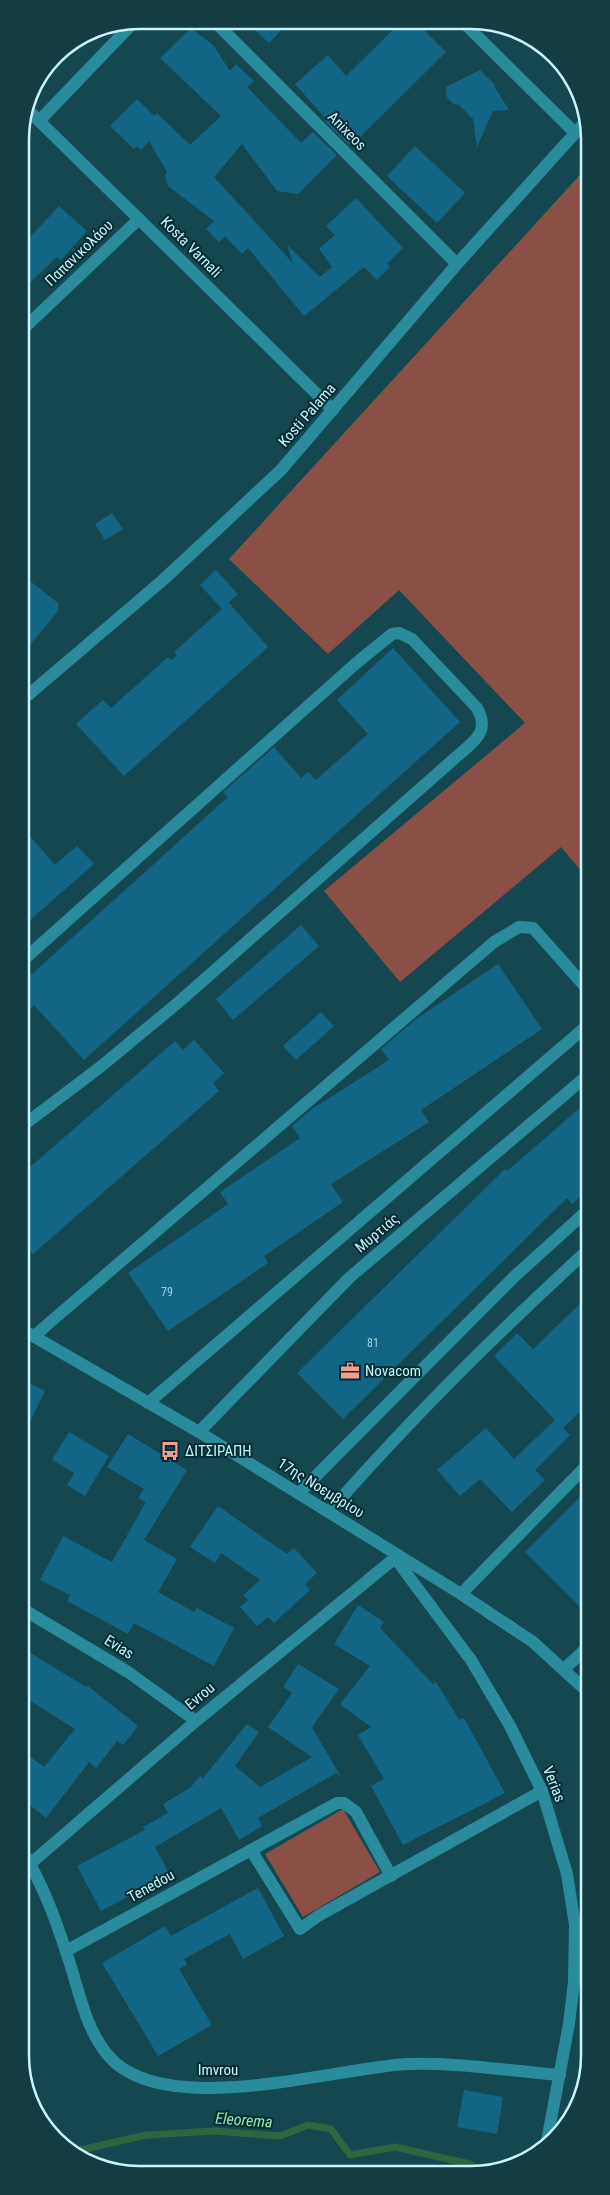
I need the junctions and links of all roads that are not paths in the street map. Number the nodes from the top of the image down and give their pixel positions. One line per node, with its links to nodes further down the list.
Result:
1 (222, 29): 9 (street, Anixeos)
2 (470, 29): 7 (street)
3 (126, 30): 5 (street)
4 (32, 114): 5 (street, Kosta Varnali)
5 (39, 120): 8 (street, Kosta Varnali)
6 (580, 128): 7 (street, Kosti Palama)
7 (575, 133): 9 (street, Kosti Palama)
8 (139, 219): 10 (street, Παπανικολάου); 11 (street, Kosta Varnali)
9 (457, 264): 11 (street, Kosti Palama)
10 (29, 323)
11 (333, 410): 12 (street, Kosti Palama)
12 (29, 694)
13 (29, 955): 17 (street)
14 (581, 982): 21 (street)
15 (581, 1031): 22 (street)
16 (581, 1081): 23 (street, Μυρτιάς)
17 (29, 1121)
18 (581, 1216): 25 (street)
19 (581, 1256): 26 (street)
20 (29, 1333): 21 (street, 17ης Νοεμβρίου)
21 (34, 1336): 22 (street, 17ης Νοεμβρίου)
22 (148, 1403): 23 (street, 17ης Νοεμβρίου)
23 (199, 1432): 25 (street, 17ης Νοεμβρίου)
24 (581, 1471): 28 (street)
25 (299, 1493): 26 (street, 17ης Νοεμβρίου)
26 (329, 1512): 28 (street, 17ης Νοεμβρίου)
27 (395, 1558): 33 (street, Evrou); 34 (street, Verias)
28 (461, 1594): 31 (street, 17ης Νοεμβρίου)
29 (29, 1613): 33 (street, Evias)
30 (581, 1653): 31 (street)
31 (564, 1669): 32 (street, 17ης Νοεμβρίου)
32 (581, 1685)
33 (196, 1721): 36 (street, Evrou)
34 (542, 1791): 37 (street); 39 (street, Verias)
35 (251, 1850): 37 (street, Tenedou); 37 (street); 38 (street, Tenedou)
36 (30, 1864): 38 (street, Imvrou)
37 (391, 1876)
38 (66, 1951): 39 (street, Imvrou)
39 (560, 2075): 40 (street, Verias)
40 (548, 2135)

